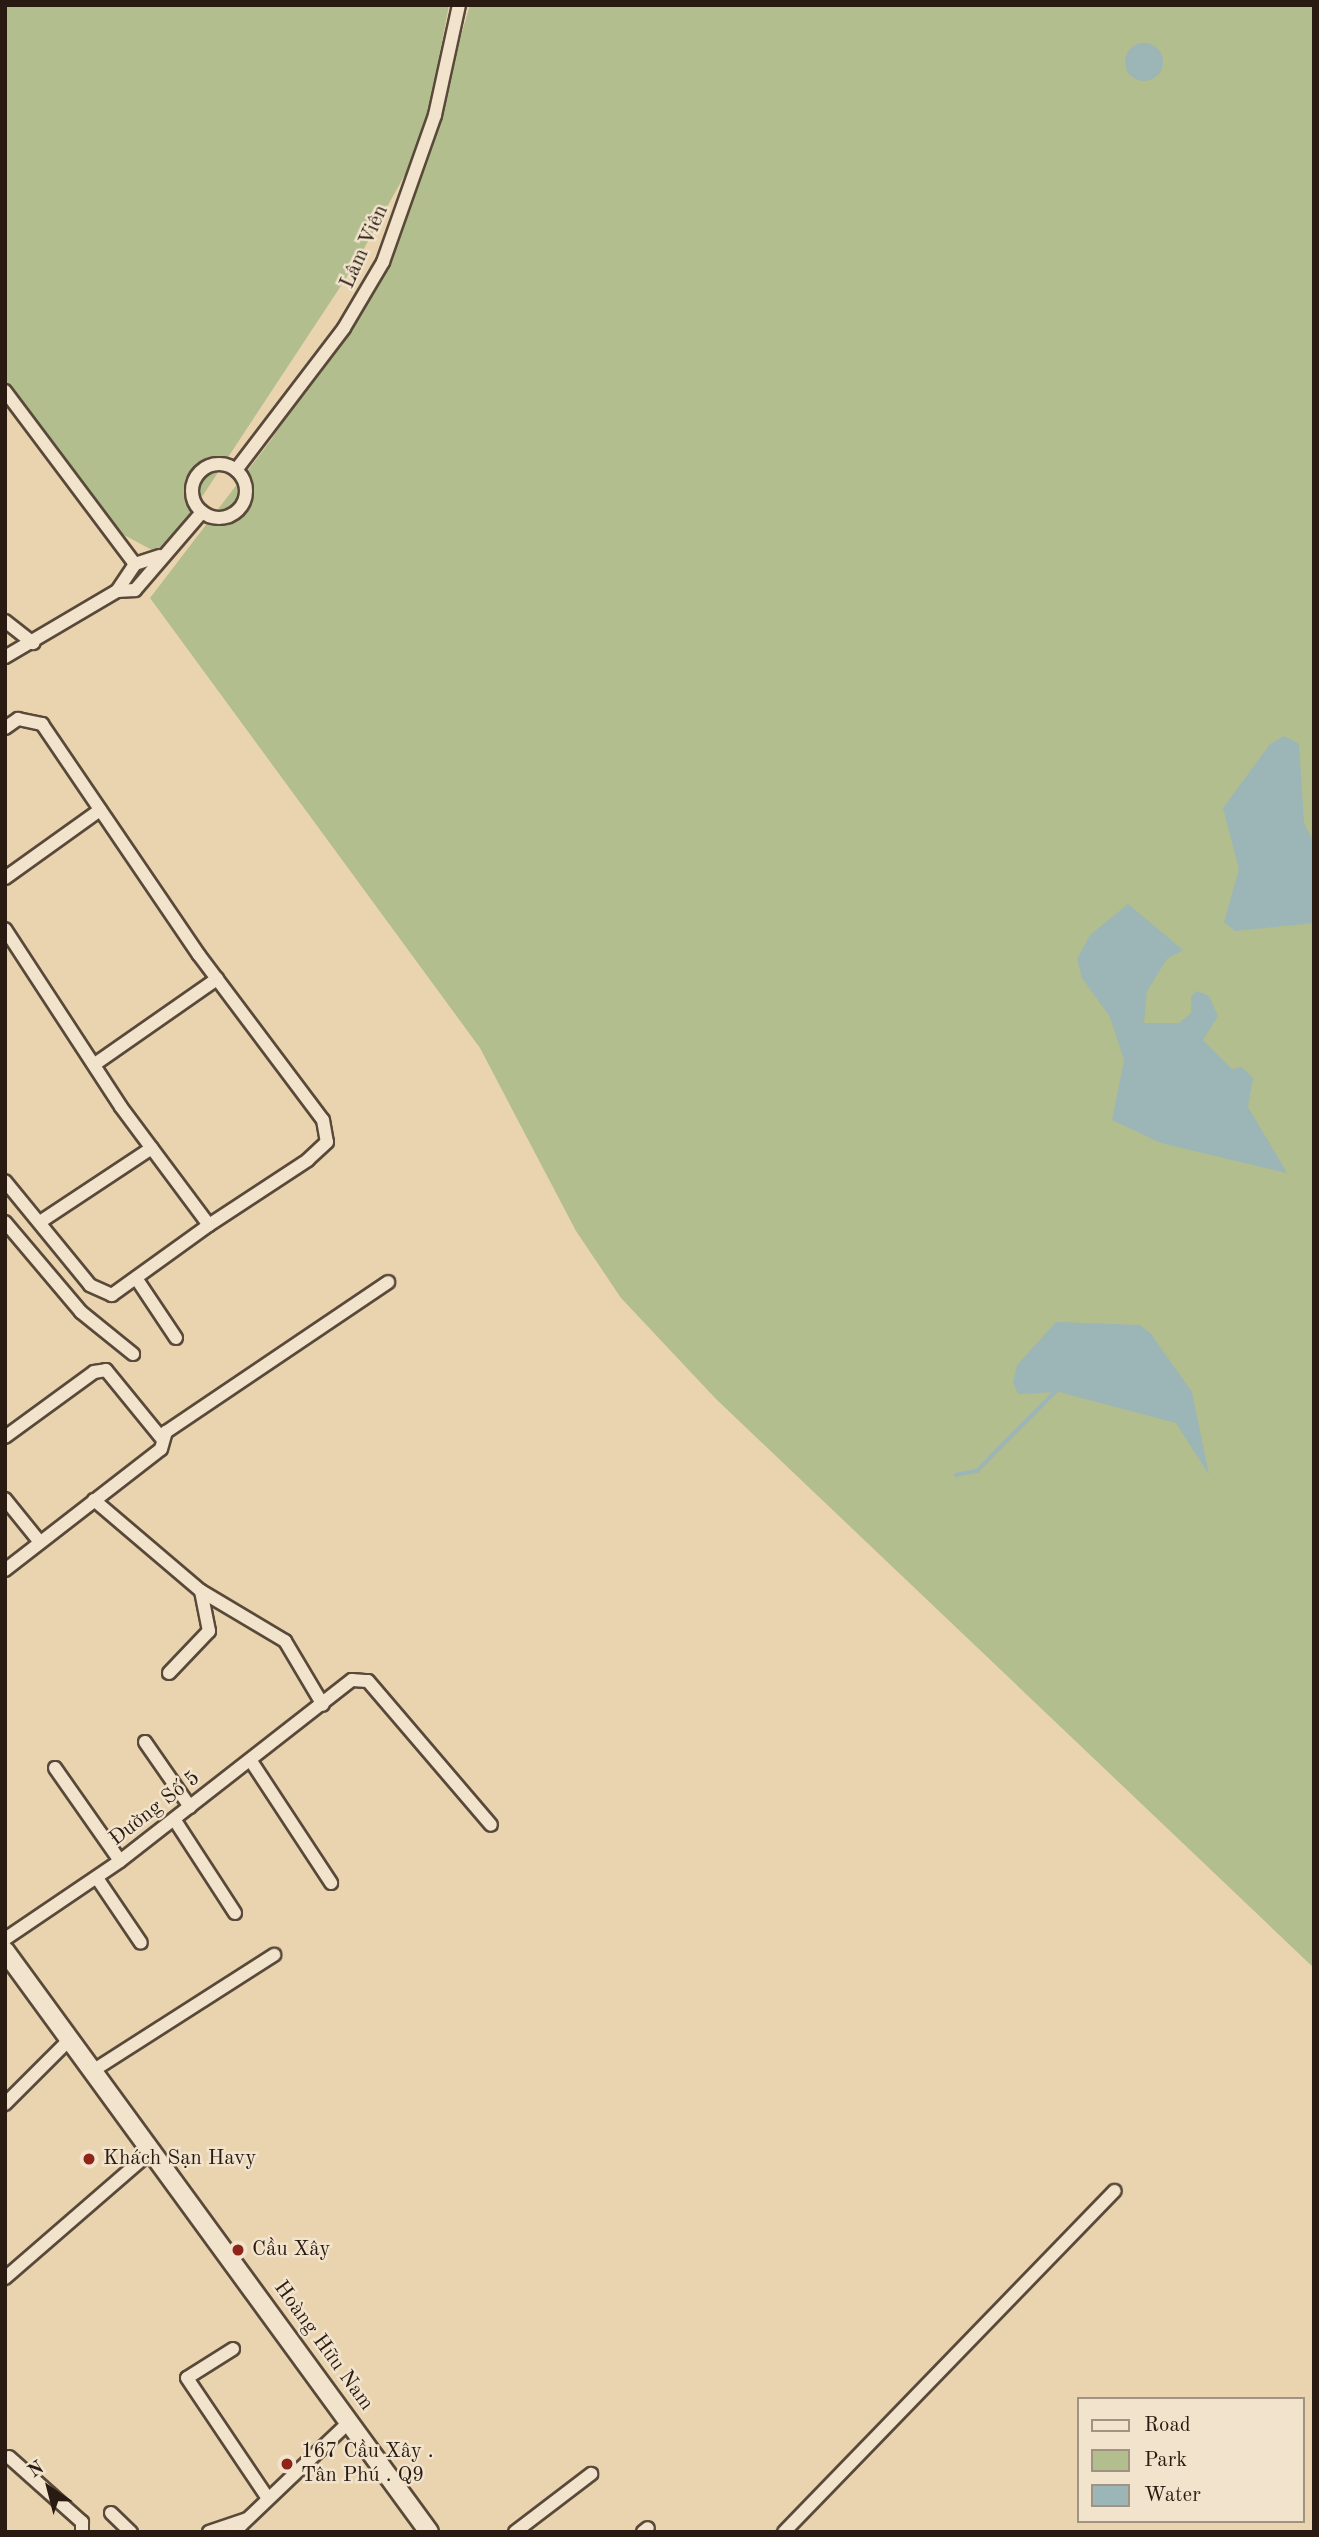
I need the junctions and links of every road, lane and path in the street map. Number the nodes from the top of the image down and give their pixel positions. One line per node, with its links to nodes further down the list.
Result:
1 (459, 5): 3 (street, Lâm Viên)
2 (5, 391): 6 (street)
3 (236, 470): 4 (street); 4 (street)
4 (202, 512): 5 (street)
5 (160, 556): 6 (street); 7 (street)
6 (135, 565): 7 (street)
7 (117, 591): 9 (street)
8 (5, 621): 9 (street)
9 (33, 643): 10 (street)
10 (5, 656)
11 (5, 729): 12 (street)
12 (100, 810): 13 (street); 15 (street)
13 (5, 878)
14 (5, 929): 16 (street)
15 (217, 979): 16 (street); 21 (street)
16 (95, 1064): 17 (street)
17 (152, 1148): 20 (street); 21 (street)
18 (5, 1181): 20 (street)
19 (5, 1222): 25 (street)
20 (40, 1222): 22 (street)
21 (209, 1225): 22 (street)
22 (136, 1278): 24 (street)
23 (388, 1282): 27 (street)
24 (176, 1338)
25 (133, 1354)
26 (5, 1437): 27 (street)
27 (163, 1440): 29 (street)
28 (5, 1499): 30 (street)
29 (94, 1500): 30 (street); 32 (street)
30 (39, 1541): 31 (street)
31 (5, 1570)
32 (201, 1591): 33 (street); 34 (street)
33 (169, 1673)
34 (323, 1704): 36 (street, Đường Số 5); 40 (street, Đường Số 5)
35 (145, 1742): 38 (street)
36 (251, 1761): 38 (street, Đường Số 5); 43 (street)
37 (55, 1768): 41 (street)
38 (190, 1807): 39 (street, Đường Số 5)
39 (174, 1819): 41 (street, Đường Số 5); 44 (street)
40 (491, 1825)
41 (120, 1861): 42 (street, Đường Số 5)
42 (97, 1878): 45 (street, Đường Số 5); 46 (street)
43 (331, 1884)
44 (235, 1913)
45 (5, 1939)
46 (141, 1943)
47 (5, 1951): 49 (main road, Hoàng Hữu Nam)
48 (274, 1955): 50 (street)
49 (70, 2039): 50 (main road, Hoàng Hữu Nam); 51 (street)
50 (94, 2070): 52 (main road, Hoàng Hữu Nam)
51 (5, 2104)
52 (153, 2150): 54 (street); 56 (main road, Hoàng Hữu Nam)
53 (1114, 2191): 68 (street)
54 (5, 2278)
55 (233, 2349): 59 (street)
56 (349, 2421): 59 (street); 66 (main road, Hoàng Hữu Nam)
57 (9, 2457): 62 (street)
58 (591, 2474): 67 (street)
59 (267, 2497): 61 (street)
60 (111, 2513): 63 (street)
61 (246, 2519): 64 (street); 65 (street)
62 (82, 2532)
63 (131, 2532)
64 (209, 2532)
65 (234, 2532)
66 (429, 2532)
67 (515, 2532)
68 (784, 2532)

